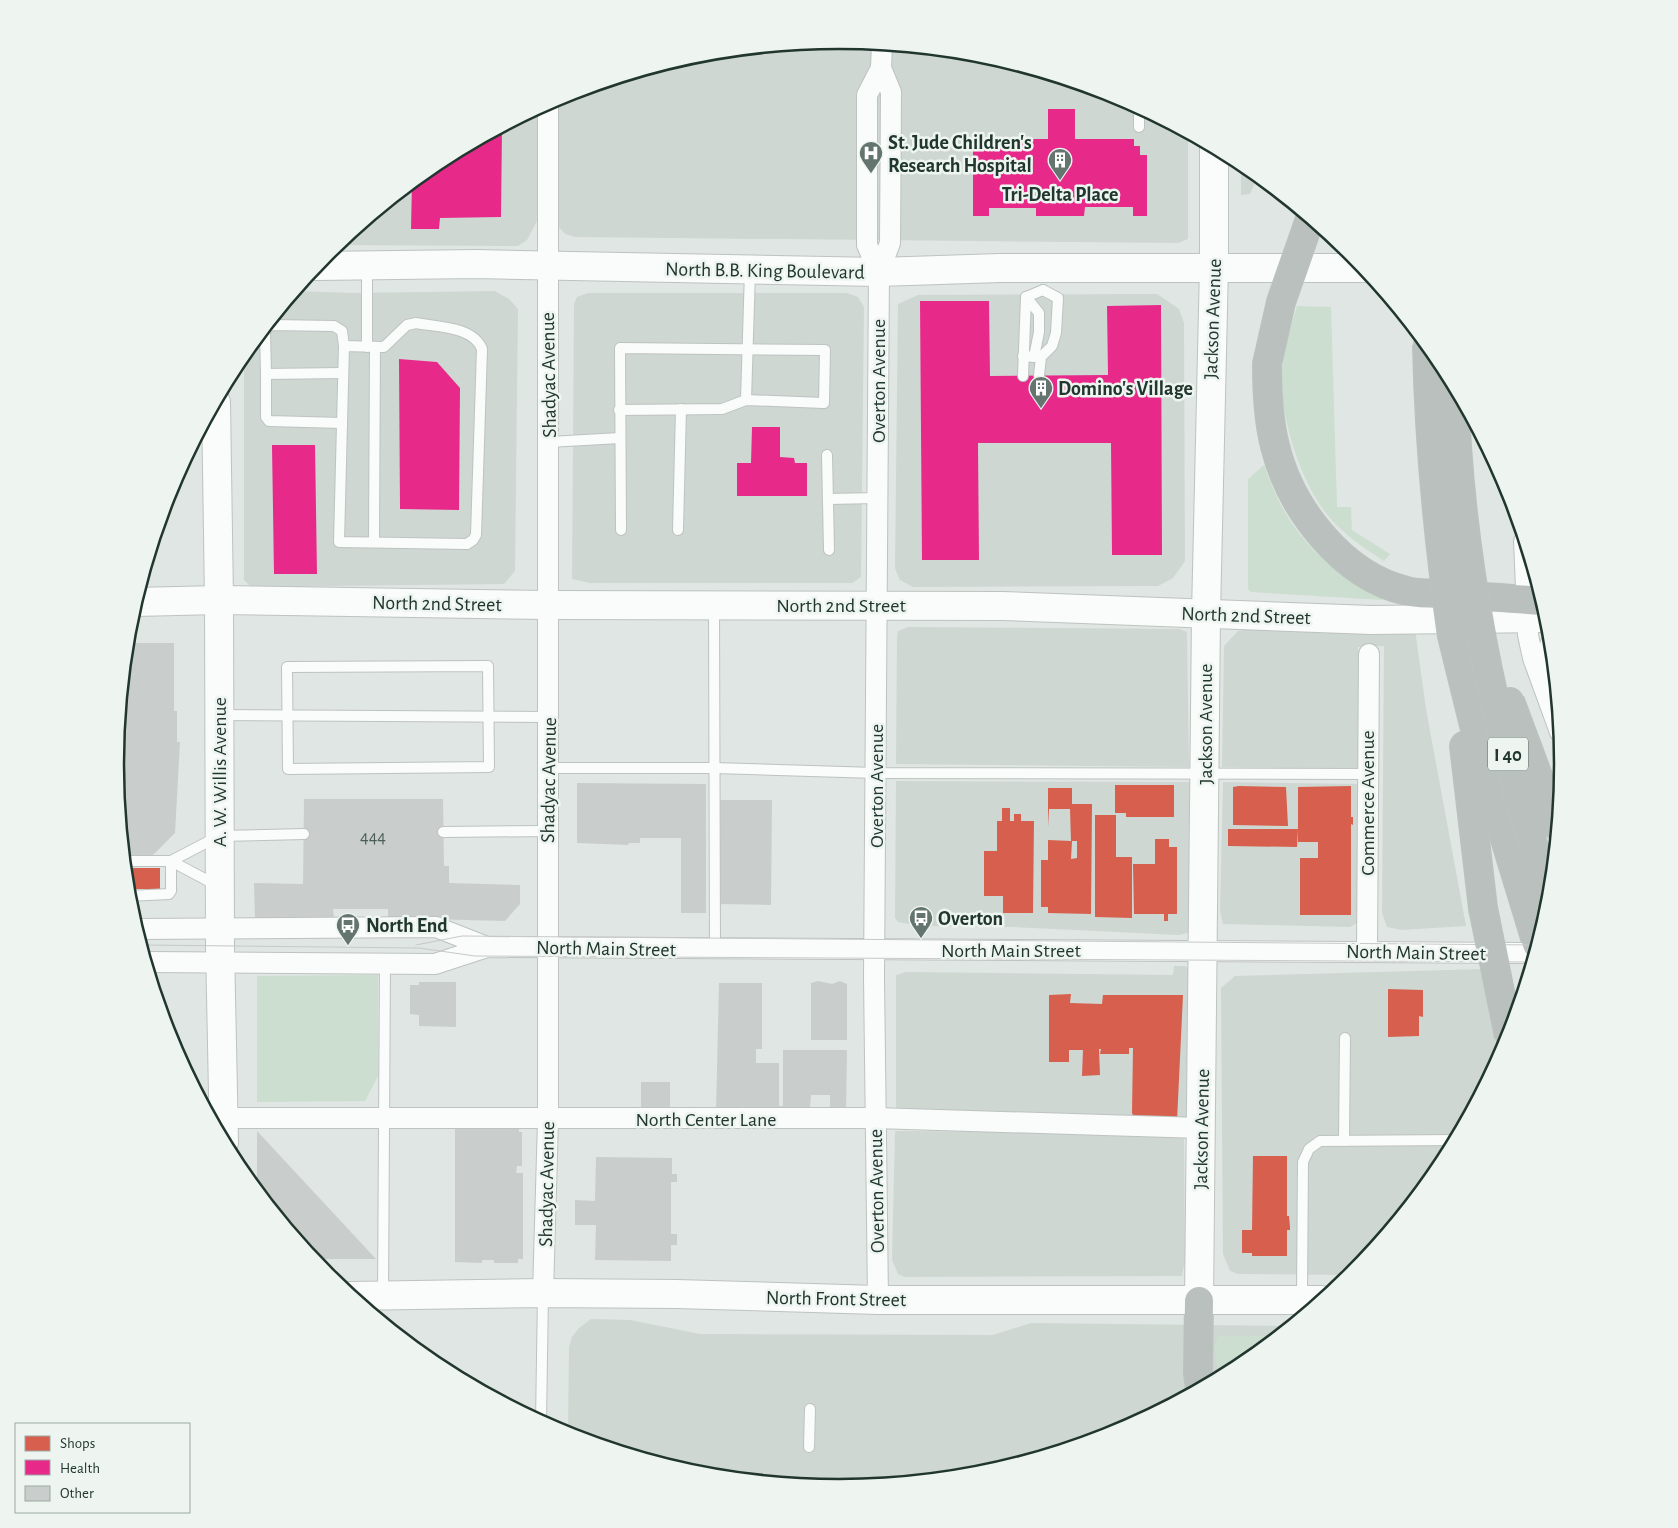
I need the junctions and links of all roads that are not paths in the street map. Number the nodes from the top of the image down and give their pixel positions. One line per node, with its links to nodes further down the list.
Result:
1 (882, 50): 13 (street, Overton Avenue)
2 (548, 111): 9 (street, Shadyac Avenue)
3 (1139, 115): 4 (lane)
4 (1139, 127)
5 (1214, 155): 10 (street, Jackson Avenue)
6 (1308, 224): 48 (highway, bridge)
7 (325, 266): 8 (street, North B.B. King Boulevard)
8 (367, 266): 9 (street, North B.B. King Boulevard); 18 (lane)
9 (547, 266): 12 (street, North B.B. King Boulevard); 33 (street, Shadyac Avenue)
10 (1214, 266): 11 (street, North B.B. King Boulevard); 14 (street, North B.B. King Boulevard); 49 (street, Jackson Avenue)
11 (1354, 268)
12 (750, 270): 13 (street, North B.B. King Boulevard); 19 (lane)
13 (879, 272): 14 (street, North B.B. King Boulevard); 35 (street, Overton Avenue)
14 (1042, 279): 20 (lane); 20 (lane)
15 (275, 325): 17 (lane)
16 (265, 338): 22 (lane)
17 (344, 346): 18 (lane); 23 (lane)
18 (371, 347): 39 (lane); 39 (lane)
19 (748, 350): 26 (lane); 26 (lane); 29 (lane)
20 (1033, 357): 24 (lane); 25 (lane)
21 (1427, 358): 50 (highway, I 40, bridge)
22 (266, 374): 23 (lane); 31 (lane)
23 (343, 374): 31 (lane)
24 (1023, 376)
25 (1039, 376)
26 (746, 400): 28 (lane)
27 (1455, 401): 47 (highway, I 40, bridge)
28 (681, 409): 29 (lane); 38 (lane)
29 (619, 410): 32 (lane)
30 (216, 413): 42 (street, A. W. Willis Avenue)
31 (342, 424): 39 (lane)
32 (620, 438): 33 (lane); 37 (lane)
33 (549, 442): 44 (street, Shadyac Avenue)
34 (827, 455): 36 (lane)
35 (878, 498): 36 (lane); 46 (street, Overton Avenue)
36 (828, 499): 40 (lane)
37 (621, 530)
38 (678, 530)
39 (374, 542)
40 (829, 550)
41 (1530, 581): 48 (street)
42 (219, 600): 43 (street, North 2nd Street); 44 (street, North 2nd Street); 55 (street, A. W. Willis Avenue)
43 (142, 602)
44 (549, 605): 45 (street, North 2nd Street); 58 (street, Shadyac Avenue)
45 (714, 606): 46 (street, North 2nd Street); 60 (lane)
46 (876, 606): 49 (street, North 2nd Street); 61 (street, Overton Avenue)
47 (1476, 608): 64 (highway, bridge); 71 (highway, I 40, bridge)
48 (1535, 609): 49 (street, North 2nd Street); 53 (street)
49 (1206, 614): 62 (street, Jackson Avenue)
50 (1452, 636): 76 (highway, I 40); 87 (highway, bridge)
51 (1369, 654): 63 (street, Commerce Avenue)
52 (1546, 657): 53 (street)
53 (1540, 673): 54 (street)
54 (1552, 709)
55 (219, 715): 56 (lane); 68 (street, A. W. Willis Avenue)
56 (288, 715): 57 (lane); 57 (lane); 57 (lane)
57 (489, 717): 58 (lane)
58 (548, 717): 59 (street, Shadyac Avenue)
59 (548, 768): 60 (lane); 65 (street, Shadyac Avenue)
60 (714, 768): 61 (lane); 79 (lane)
61 (876, 773): 62 (lane); 80 (street, Overton Avenue)
62 (1206, 773): 63 (lane); 81 (street, Jackson Avenue)
63 (1367, 774): 82 (street, Commerce Avenue)
64 (1553, 815)
65 (547, 831): 66 (lane); 78 (street, Shadyac Avenue)
66 (444, 832)
67 (304, 834): 68 (lane)
68 (220, 836): 70 (lane); 72 (street, A. W. Willis Avenue)
69 (131, 861): 70 (lane)
70 (170, 861): 72 (lane); 73 (lane)
71 (1545, 880)
72 (219, 886): 75 (street, A. W. Willis Avenue)
73 (136, 896)
74 (143, 929): 75 (street, North Main Street)
75 (220, 929): 77 (street, North Main Street); 85 (street, A. W. Willis Avenue)
76 (1534, 933)
77 (487, 947): 78 (street, North Main Street); 86 (street, North Main Street)
78 (547, 947): 79 (street, North Main Street); 91 (street, Shadyac Avenue)
79 (715, 948): 80 (street, North Main Street)
80 (875, 949): 81 (street, North Main Street); 89 (street, Overton Avenue)
81 (1203, 950): 82 (street, North Main Street); 94 (street, Jackson Avenue)
82 (1367, 952): 83 (street, North Main Street)
83 (1529, 953)
84 (152, 962): 85 (street, North Main Street)
85 (220, 963): 86 (street, North Main Street); 92 (street, A. W. Willis Avenue)
86 (385, 964): 90 (lane)
87 (1507, 1020)
88 (1345, 1038): 96 (lane)
89 (875, 1118): 91 (street, North Center Lane); 94 (street, North Center Lane); 100 (street, Overton Avenue)
90 (384, 1119): 91 (street, North Center Lane); 93 (street, North Center Lane); 99 (lane)
91 (548, 1120): 97 (street, Shadyac Avenue)
92 (220, 1122)
93 (222, 1126)
94 (1201, 1128): 102 (street, Jackson Avenue)
95 (1447, 1140): 96 (lane)
96 (1344, 1141): 101 (lane)
97 (544, 1293): 99 (street, North Front Street); 100 (street, North Front Street); 105 (lane)
98 (361, 1296): 99 (street, North Front Street)
99 (383, 1296)
100 (878, 1300): 102 (street, North Front Street)
101 (1311, 1300): 102 (street, North Front Street)
102 (1199, 1301): 103 (highway)
103 (1199, 1380)
104 (810, 1409): 106 (lane)
105 (541, 1414)
106 (809, 1447)

